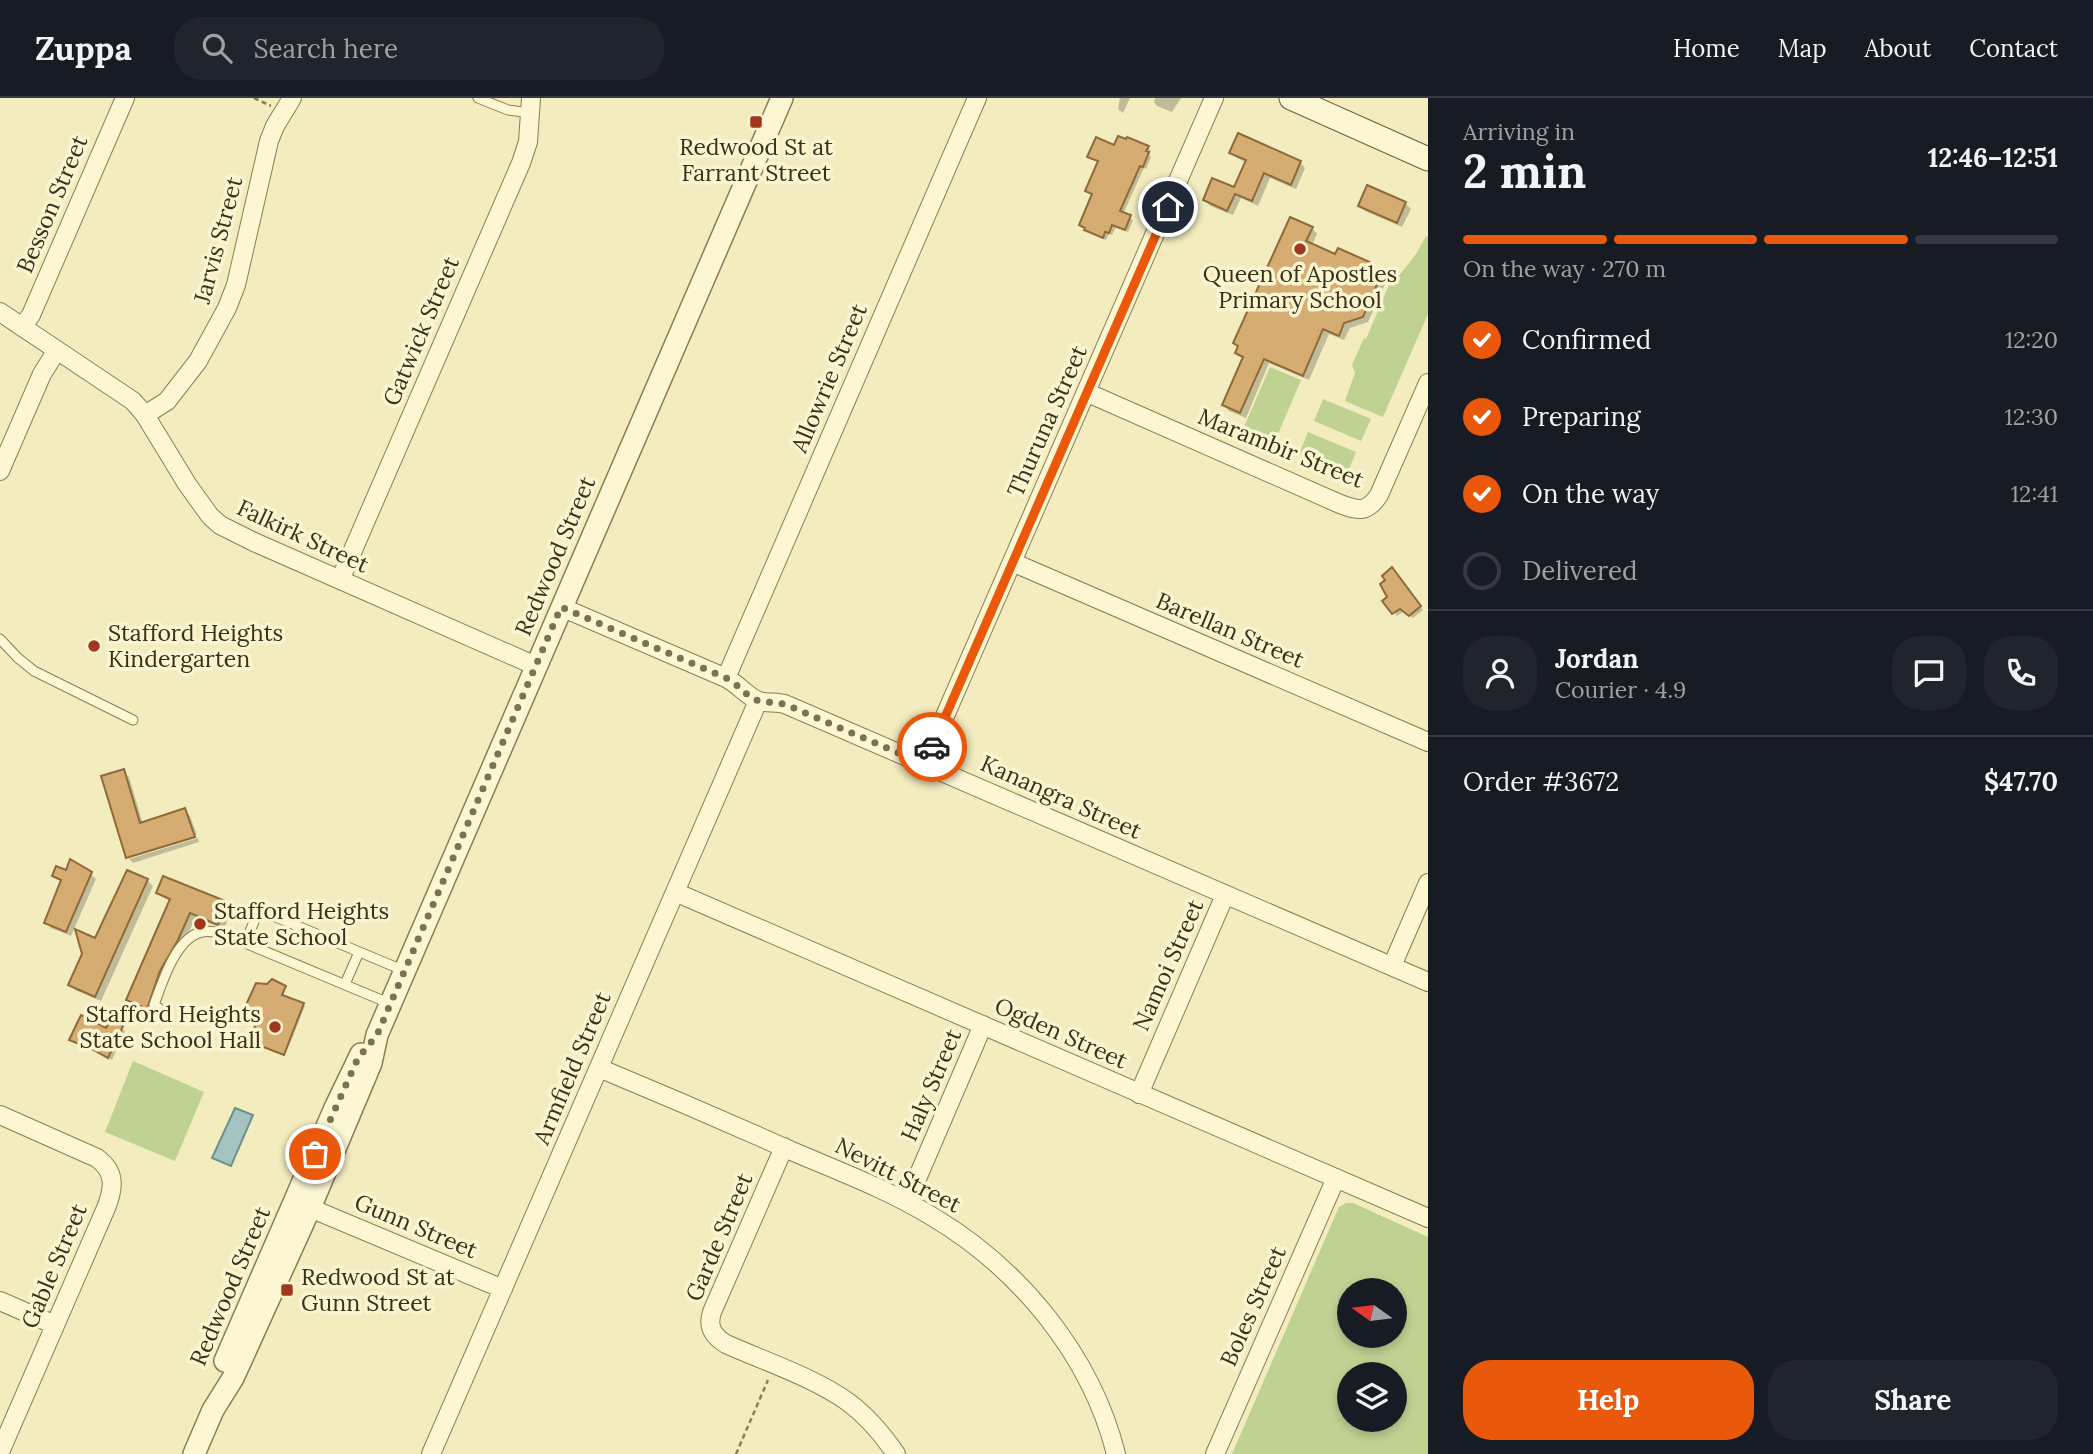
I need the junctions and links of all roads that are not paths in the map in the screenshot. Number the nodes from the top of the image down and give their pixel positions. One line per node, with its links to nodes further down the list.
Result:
1 (125, 98): 11 (street, Besson Street)
2 (292, 98): 15 (street, Jarvis Street)
3 (478, 98): 8 (lane)
4 (782, 98): 19 (street, Redwood Street)
5 (977, 98): 22 (street, Allowrie Street)
6 (1214, 98): 14 (street, Thuruna Street)
7 (1291, 98): 9 (main road)
8 (531, 105): 18 (street, Gatwick Street)
9 (1428, 159)
10 (0, 313): 11 (street, Falkirk Street)
11 (22, 327): 12 (street, Falkirk Street)
12 (57, 350): 15 (street, Falkirk Street); 16 (street)
13 (1428, 383): 14 (street, Marambir Street)
14 (1087, 393): 17 (street, Thuruna Street)
15 (145, 415): 18 (street, Falkirk Street)
16 (0, 471)
17 (1012, 562): 25 (street, Barellan Street); 26 (street, Thuruna Street)
18 (340, 580): 21 (street, Falkirk Street)
19 (561, 607): 21 (street, Redwood Street); 22 (street, Kanangra Street)
20 (0, 639): 24 (lane)
21 (536, 666): 33 (street, Redwood Street)
22 (726, 678): 23 (street, Kanangra Street)
23 (758, 701): 26 (street, Kanangra Street); 28 (street, Armfield Street)
24 (133, 720)
25 (1428, 742)
26 (924, 764): 29 (street, Kanangra Street)
27 (1428, 883): 32 (street)
28 (675, 892): 38 (street, Ogden Street); 40 (street, Armfield Street)
29 (1226, 895): 32 (street, Kanangra Street); 41 (street, Namoi Street)
30 (245, 943): 31 (lane); 35 (lane); 37 (lane)
31 (359, 952): 33 (lane); 35 (lane)
32 (1392, 966): 34 (street, Kanangra Street)
33 (405, 971): 36 (street, Redwood Street)
34 (1428, 982)
35 (345, 984): 36 (lane)
36 (391, 1003): 39 (street, Redwood Street)
37 (159, 1009)
38 (983, 1025): 41 (street, Ogden Street); 45 (street, Haly Street)
39 (377, 1035): 46 (street, Redwood Street); 51 (street, Redwood Street)
40 (599, 1068): 43 (street, Nevitt Street); 48 (street, Armfield Street)
41 (1139, 1094): 44 (street, Ogden Street)
42 (0, 1115): 50 (street, Gable Street)
43 (784, 1147): 45 (street, Nevitt Street); 55 (street, Garde Street)
44 (1336, 1178): 47 (street, Ogden Street); 57 (street, Boles Street)
45 (907, 1202): 56 (street, Nevitt Street)
46 (310, 1208): 48 (street, Gunn Street); 51 (street, Redwood Street)
47 (1428, 1218)
48 (503, 1289): 54 (street, Armfield Street)
49 (0, 1301): 50 (street)
50 (55, 1325): 52 (street, Gable Street)
51 (213, 1410): 53 (street, Redwood Street)
52 (0, 1452)
53 (194, 1454)
54 (432, 1454)
55 (896, 1454)
56 (1116, 1454)
57 (1215, 1454)

